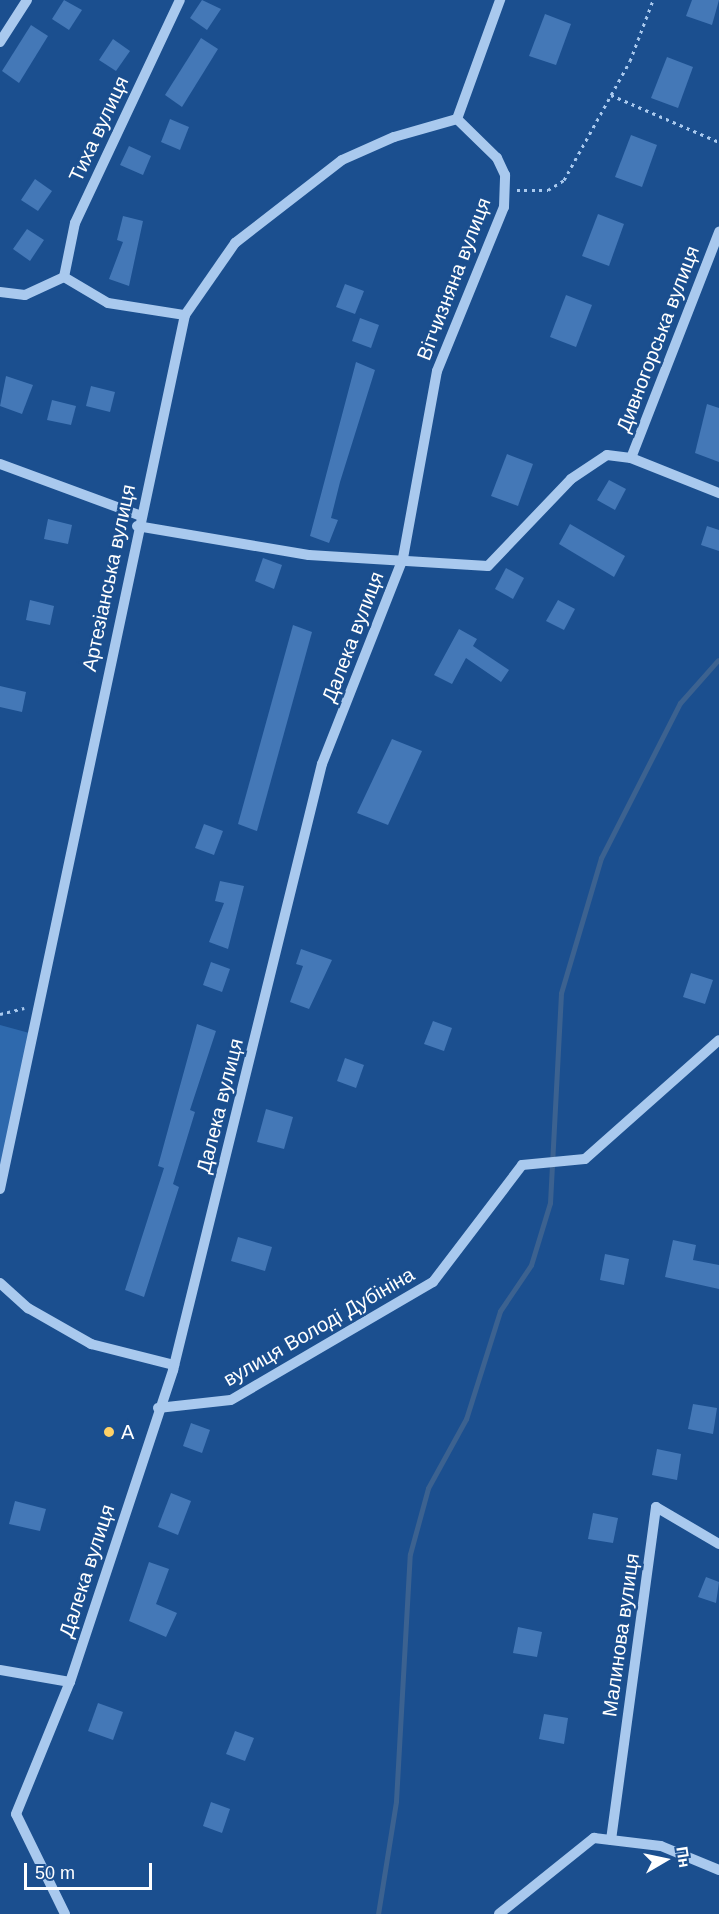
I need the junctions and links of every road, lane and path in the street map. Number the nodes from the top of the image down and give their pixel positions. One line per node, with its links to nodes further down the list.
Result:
1 (27, 0): 5 (street)
2 (180, 0): 11 (street, Тиха вулиця)
3 (500, 0): 7 (street)
4 (653, 0): 6 (path)
5 (0, 42)
6 (611, 95): 8 (path); 9 (path)
7 (458, 119): 9 (street, Вітчизняна вулиця); 13 (street, Артезіанська вулиця)
8 (719, 142)
9 (506, 190): 18 (street, Вітчизняна вулиця)
10 (719, 232): 14 (street, Дивногорська вулиця)
11 (64, 277): 12 (street); 13 (street)
12 (0, 292)
13 (184, 315): 17 (street, Артезіанська вулиця)
14 (631, 458): 16 (street); 18 (street, Далека вулиця)
15 (0, 464): 17 (street)
16 (719, 494)
17 (139, 521): 18 (street); 19 (street, Артезіанська вулиця)
18 (403, 558): 24 (street, Далека вулиця)
19 (38, 1006): 20 (path); 22 (street, Артезіанська вулиця)
20 (0, 1014)
21 (719, 1040): 25 (street, вулиця Володі Дубініна)
22 (0, 1189)
23 (0, 1283): 24 (street)
24 (174, 1365): 25 (street, Далека вулиця)
25 (158, 1408): 28 (street, Далека вулиця)
26 (719, 1544): 29 (street, Малинова вулиця)
27 (0, 1670): 28 (street)
28 (70, 1682): 31 (street, Далека вулиця)
29 (611, 1840): 30 (street); 32 (street)
30 (719, 1870)
31 (65, 1914)
32 (499, 1914)

